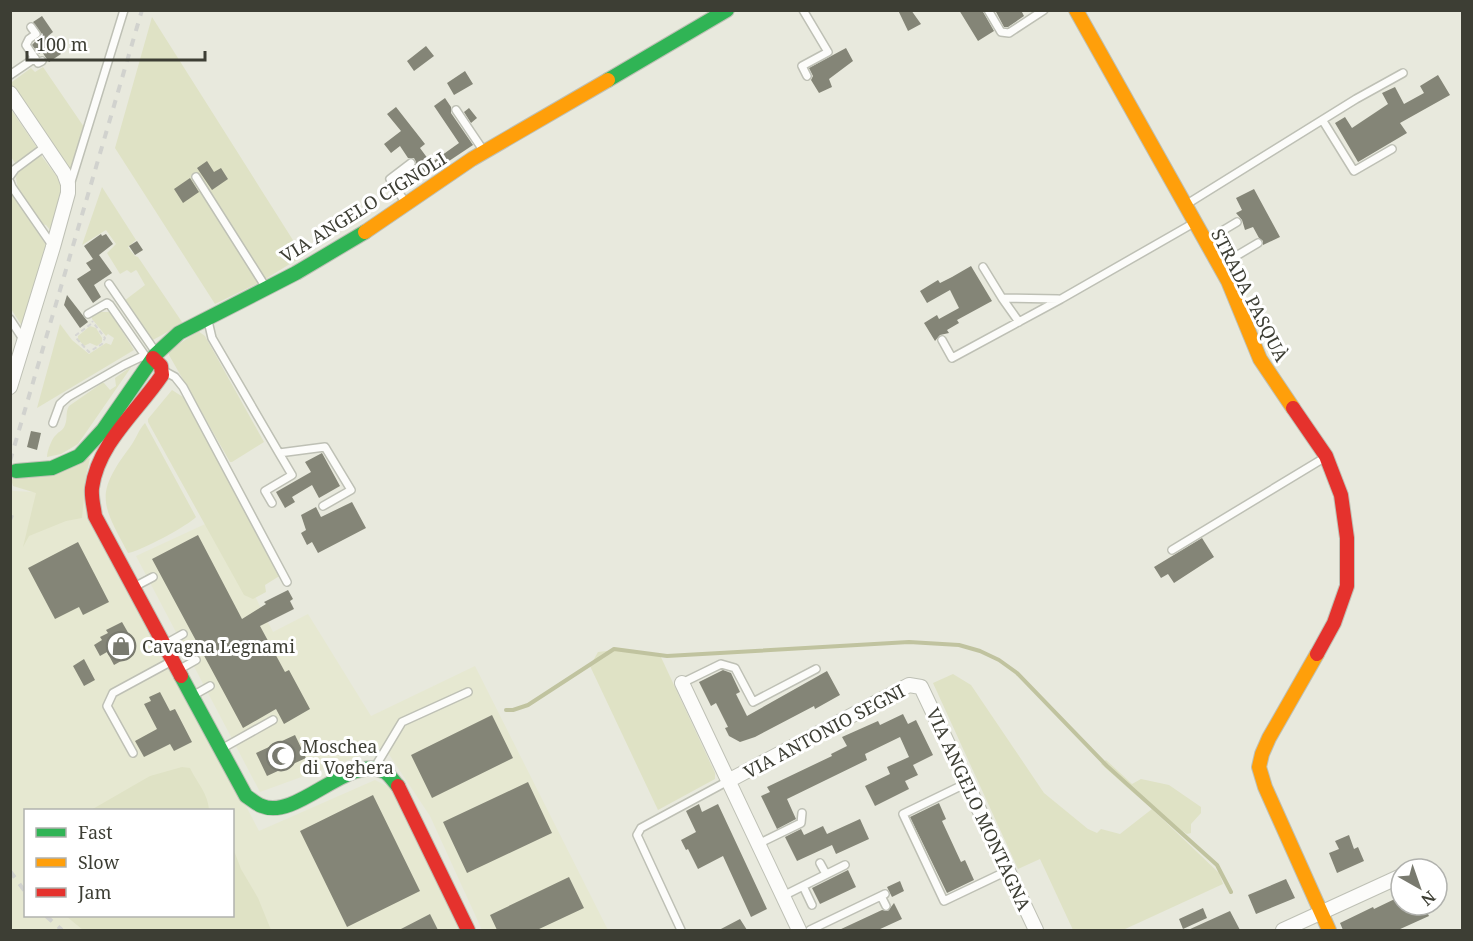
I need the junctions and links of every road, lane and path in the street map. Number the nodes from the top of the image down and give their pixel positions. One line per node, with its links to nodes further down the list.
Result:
1 (124, 10): 22 (lane)
2 (728, 10): 7 (street, VIA ANGELO CIGNOLI)
3 (803, 10): 11 (lane)
4 (988, 10): 5 (lane)
5 (1044, 10)
6 (1076, 10): 24 (street, STRADA PASQUÀ)
7 (711, 15): 17 (street, VIA ANGELO CIGNOLI)
8 (31, 27): 10 (lane)
9 (1403, 73): 14 (lane)
10 (10, 75)
11 (807, 76)
12 (10, 93): 15 (street)
13 (456, 110): 17 (lane)
14 (1323, 121): 16 (lane); 24 (lane)
15 (46, 146): 19 (lane); 22 (street)
16 (1392, 149)
17 (485, 152): 23 (street, VIA ANGELO CIGNOLI)
18 (411, 163): 23 (lane)
19 (10, 176)
20 (196, 177): 33 (lane)
21 (10, 182): 29 (lane)
22 (68, 193): 29 (street)
23 (407, 204): 33 (street, VIA ANGELO CIGNOLI)
24 (1185, 206): 26 (street, STRADA PASQUÀ)
25 (1237, 222): 27 (lane)
26 (1194, 223): 27 (street, STRADA PASQUÀ); 35 (lane)
27 (1205, 242): 30 (street, STRADA PASQUÀ)
28 (1258, 243): 30 (lane)
29 (53, 248): 42 (street)
30 (1219, 266): 48 (street, STRADA PASQUÀ)
31 (983, 267): 34 (lane)
32 (109, 285): 43 (lane)
33 (266, 288): 38 (street, VIA ANGELO CIGNOLI)
34 (1002, 298): 35 (lane); 40 (lane)
35 (1061, 299): 40 (lane)
36 (88, 314): 39 (path); 43 (lane)
37 (10, 319): 42 (lane)
38 (207, 319): 43 (street, VIA ANGELO CIGNOLI); 47 (lane)
39 (93, 322): 39 (path)
40 (1019, 322): 41 (lane)
41 (942, 340)
42 (25, 341): 45 (street)
43 (152, 356): 44 (street); 46 (lane); 49 (street, VIA ANGELO CIGNOLI)
44 (162, 370): 54 (lane); 55 (street)
45 (11, 385)
46 (53, 423)
47 (279, 453): 50 (lane); 51 (lane)
48 (1326, 456): 52 (lane); 83 (street, STRADA PASQUÀ)
49 (16, 471)
50 (272, 503)
51 (323, 506)
52 (1172, 550)
53 (153, 578): 55 (lane)
54 (287, 582)
55 (133, 588): 57 (street)
56 (183, 634): 57 (lane)
57 (163, 645): 59 (street)
58 (196, 660): 59 (lane)
59 (175, 666): 65 (street); 68 (lane)
60 (816, 669): 61 (lane)
61 (682, 683): 70 (street)
62 (210, 686): 65 (lane)
63 (921, 687): 70 (street, VIA ANTONIO SEGNI); 71 (street, VIA ANGELO MONTAGNA)
64 (468, 692): 69 (lane)
65 (192, 696): 67 (street)
66 (273, 720): 67 (lane)
67 (221, 750): 69 (street)
68 (133, 753)
69 (375, 767): 84 (street)
70 (728, 781): 73 (street); 85 (lane)
71 (967, 783): 76 (street, VIA ANGELO MONTAGNA); 76 (lane)
72 (802, 813): 73 (lane)
73 (758, 844): 80 (street)
74 (820, 863): 77 (lane)
75 (845, 865): 77 (lane)
76 (1009, 870): 88 (street, VIA ANGELO MONTAGNA)
77 (826, 874): 79 (lane)
78 (1389, 882): 83 (street)
79 (803, 886): 80 (lane); 81 (lane)
80 (783, 896): 86 (street)
81 (812, 904)
82 (886, 906): 87 (lane)
83 (1321, 913): 89 (street); 90 (street, STRADA PASQUÀ)
84 (468, 930)
85 (681, 930)
86 (799, 930)
87 (810, 930)
88 (1036, 930)
89 (1283, 930)
90 (1329, 930)

